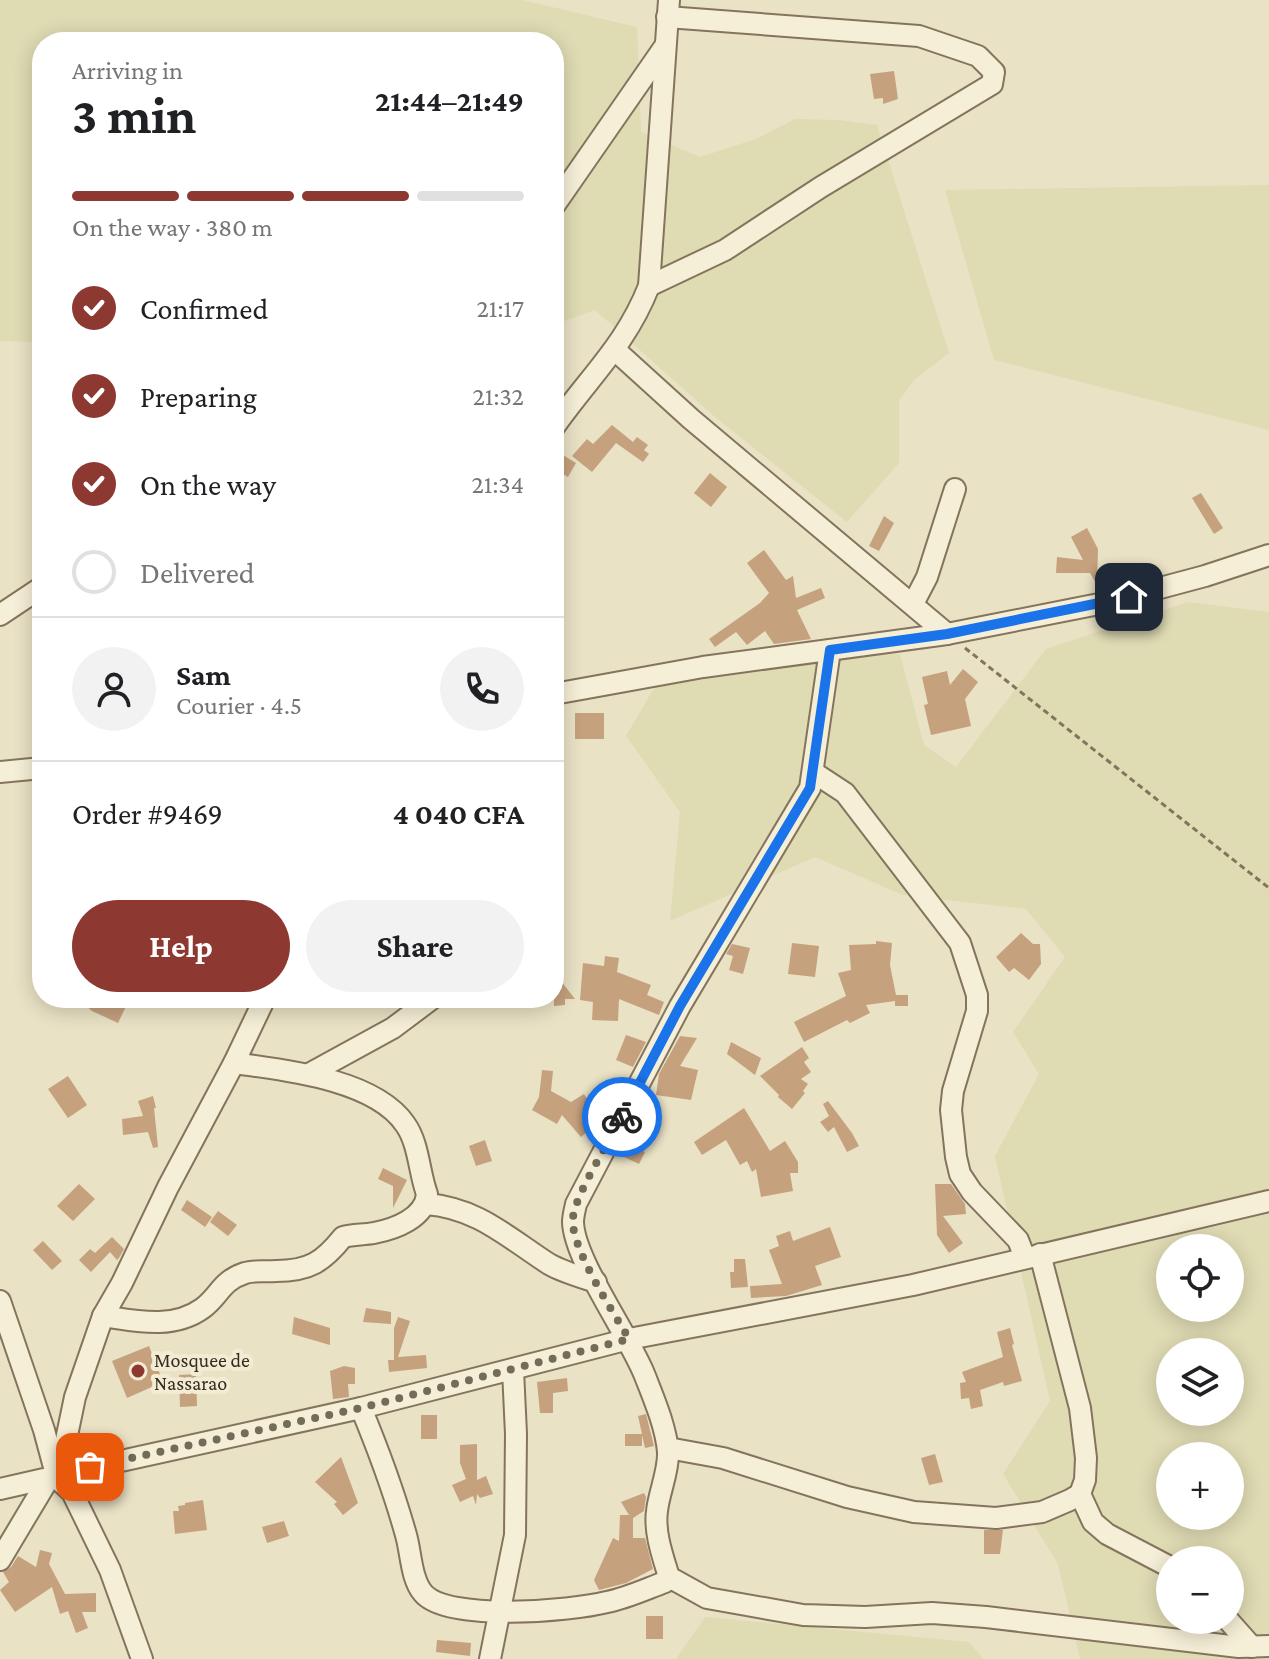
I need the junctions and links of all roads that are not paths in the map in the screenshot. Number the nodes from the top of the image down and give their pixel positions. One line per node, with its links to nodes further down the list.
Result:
1 (668, 8): 2 (street); 4 (street)
2 (665, 46): 3 (street); 4 (street)
3 (564, 192)
4 (649, 286): 5 (street)
5 (615, 350): 6 (street); 10 (street)
6 (564, 414)
7 (955, 489): 10 (street)
8 (1269, 555): 12 (street)
9 (32, 594): 11 (street)
10 (913, 604): 12 (street)
11 (0, 615)
12 (947, 634): 13 (street)
13 (830, 650): 14 (street); 17 (street)
14 (564, 692)
15 (32, 769): 16 (street)
16 (0, 772)
17 (813, 772): 24 (street); 25 (street)
18 (260, 1008): 20 (street)
19 (420, 1008): 21 (street)
20 (234, 1063): 21 (street); 27 (street)
21 (309, 1074): 23 (street)
22 (1269, 1201): 24 (street)
23 (426, 1204): 25 (street); 27 (street)
24 (1033, 1256): 28 (street); 34 (street)
25 (596, 1282): 28 (street)
26 (0, 1301): 32 (street)
27 (103, 1316): 32 (street)
28 (629, 1339): 29 (street); 31 (street)
29 (513, 1370): 30 (street); 38 (street)
30 (361, 1408): 32 (street); 38 (street)
31 (668, 1448): 34 (street); 37 (street)
32 (55, 1476): 33 (street); 35 (street); 41 (street)
33 (0, 1489)
34 (1080, 1494): 36 (street)
35 (0, 1560)
36 (1156, 1560)
37 (669, 1577): 38 (street); 40 (street)
38 (500, 1611): 42 (street)
39 (1244, 1633): 40 (street)
40 (1260, 1646)
41 (142, 1659)
42 (490, 1659)

